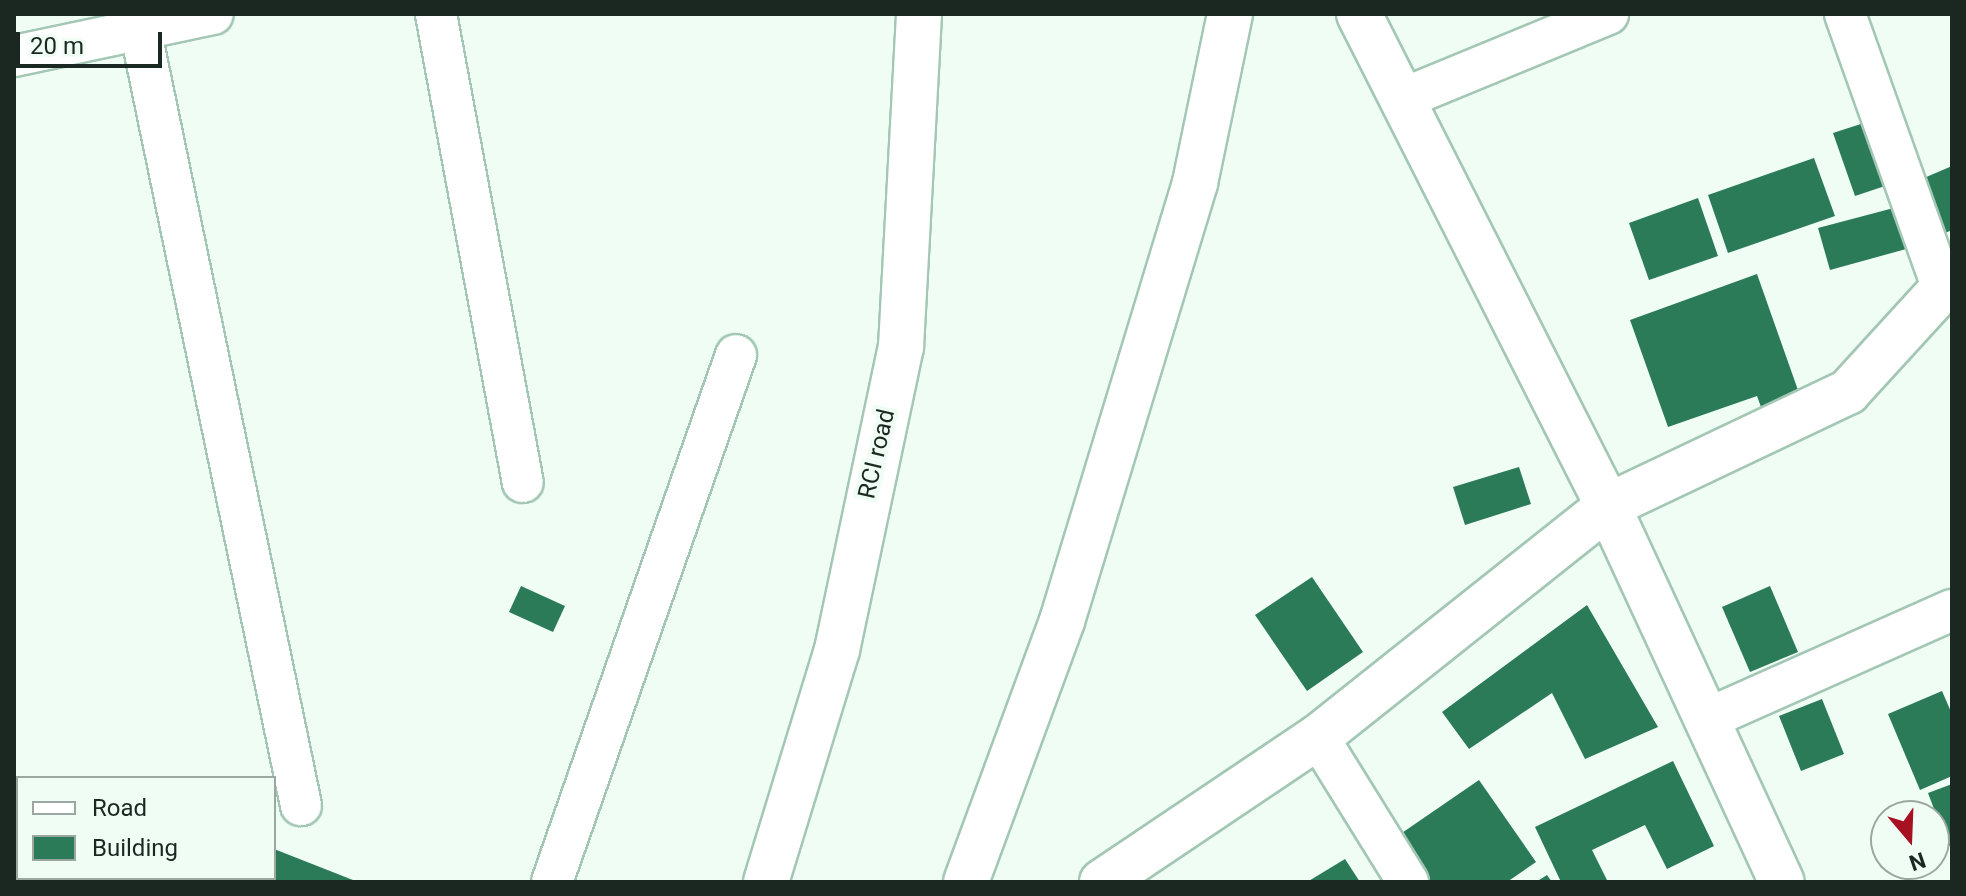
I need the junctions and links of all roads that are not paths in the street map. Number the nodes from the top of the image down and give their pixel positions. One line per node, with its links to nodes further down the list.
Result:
1 (213, 14): 8 (street)
2 (436, 14): 13 (street)
3 (919, 14): 21 (street, RCI road)
4 (1230, 14): 22 (street)
5 (1359, 14): 10 (street)
6 (1608, 14): 10 (street)
7 (1845, 14): 11 (street)
8 (138, 22): 9 (street); 18 (street)
9 (14, 56)
10 (1402, 99): 14 (street)
11 (1949, 286): 14 (street)
12 (736, 355): 20 (street)
13 (523, 482)
14 (1608, 506): 16 (street); 17 (street)
15 (1952, 610): 16 (street)
16 (1707, 719): 24 (street)
17 (1318, 737): 19 (street); 23 (street)
18 (301, 805)
19 (1109, 880)
20 (552, 882)
21 (766, 882)
22 (966, 882)
23 (1408, 882)
24 (1782, 882)

